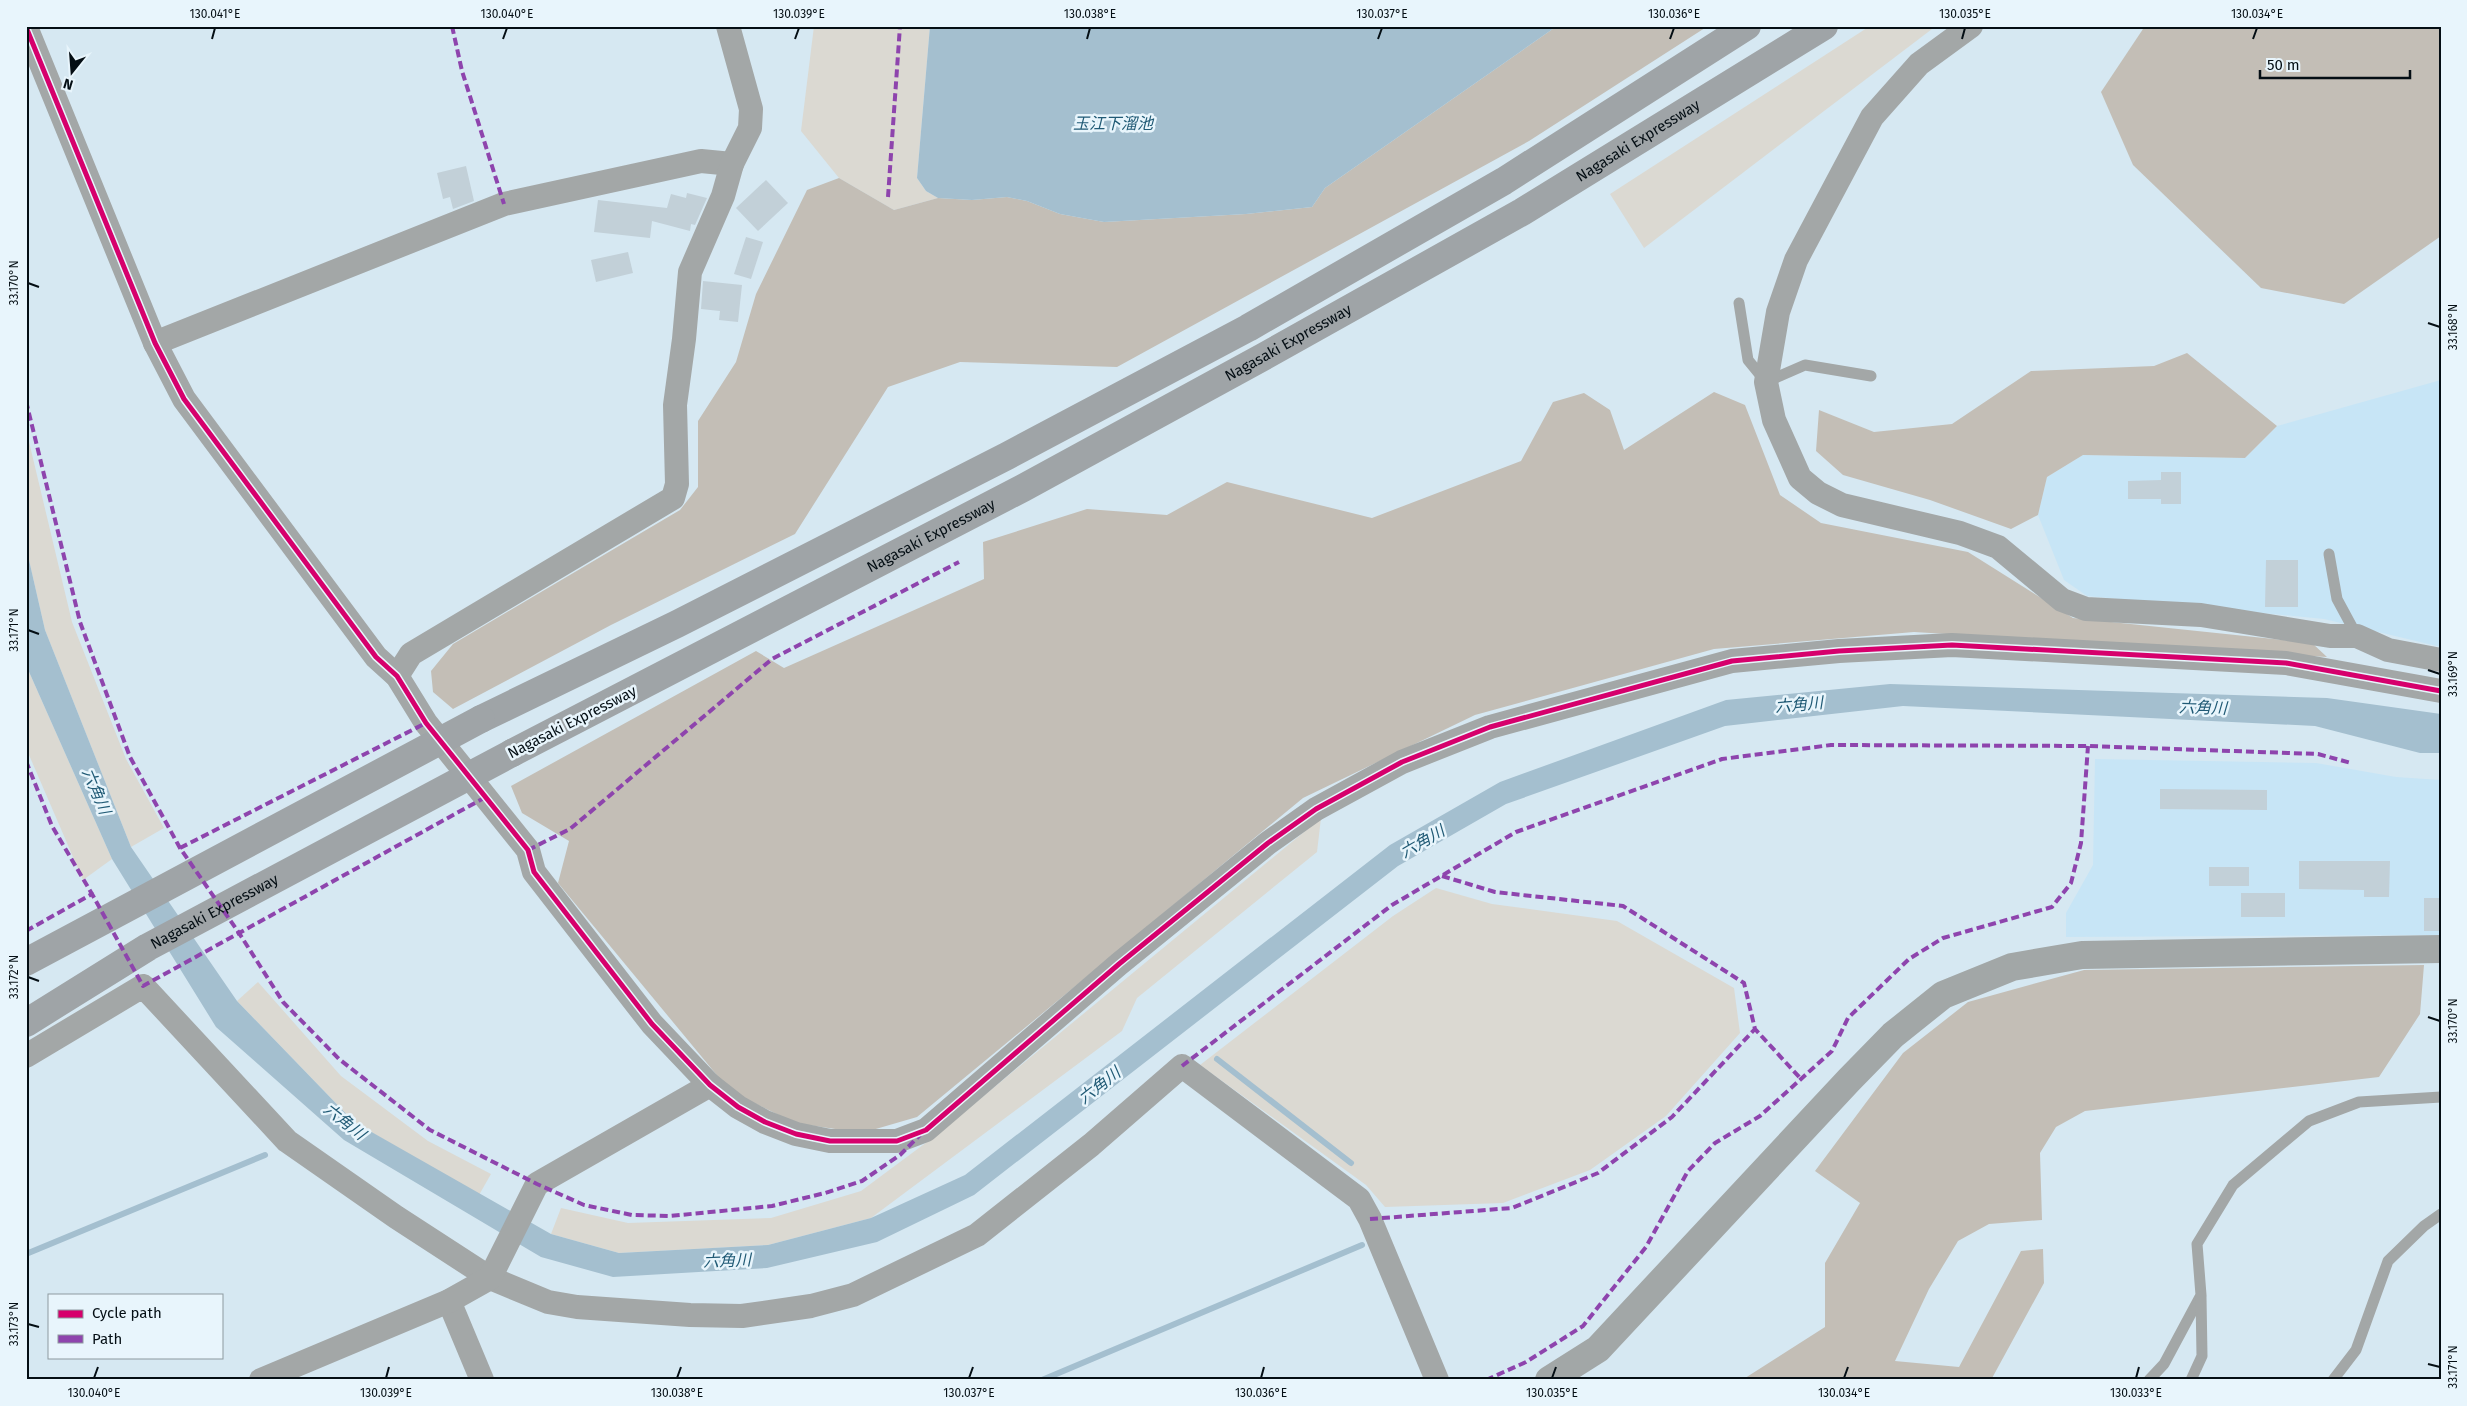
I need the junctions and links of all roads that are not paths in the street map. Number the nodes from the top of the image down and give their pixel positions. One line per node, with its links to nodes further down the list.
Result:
1 (728, 26): 6 (street)
2 (1748, 26): 17 (highway, bridge)
3 (1824, 26): 18 (highway, Nagasaki Expressway, bridge)
4 (1971, 26): 10 (street)
5 (26, 27): 8 (street)
6 (732, 164): 8 (street); 14 (street)
7 (1739, 303): 10 (lane)
8 (155, 343): 14 (street)
9 (1871, 376): 10 (lane)
10 (1766, 382): 12 (street)
11 (2328, 554): 12 (lane)
12 (2357, 636): 13 (street)
13 (2441, 660)
14 (397, 676): 20 (street)
15 (2441, 692): 20 (street)
16 (2441, 950): 29 (street)
17 (26, 962)
18 (26, 1023)
19 (26, 1056): 23 (street)
20 (710, 1085): 23 (street)
21 (2441, 1097): 24 (lane)
22 (2441, 1214): 32 (lane)
23 (490, 1278): 25 (street); 28 (street)
24 (2201, 1295): 30 (lane); 31 (lane)
25 (449, 1301): 26 (street); 27 (street)
26 (261, 1380)
27 (482, 1380)
28 (1437, 1380)
29 (1549, 1380)
30 (2150, 1380)
31 (2191, 1380)
32 (2333, 1380)

